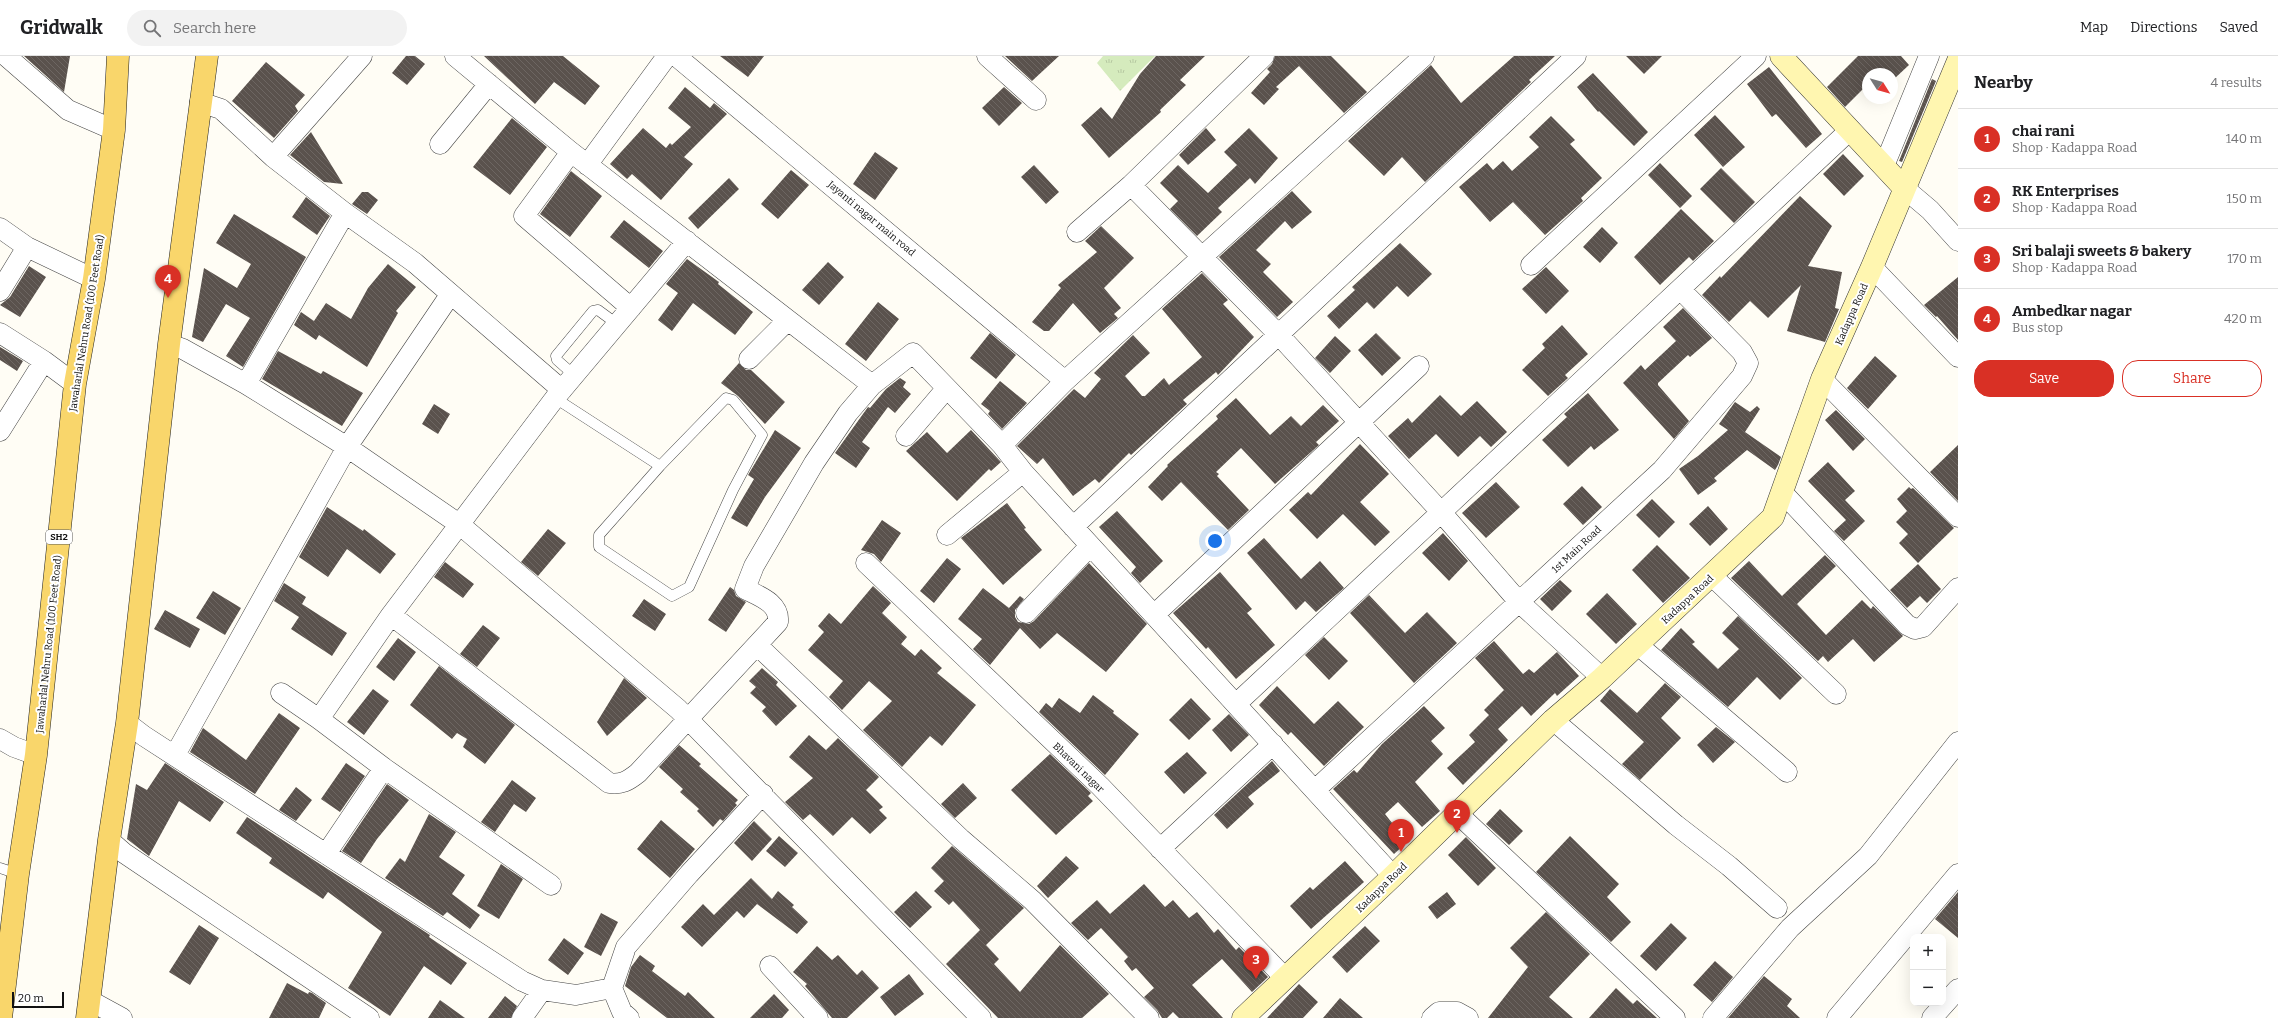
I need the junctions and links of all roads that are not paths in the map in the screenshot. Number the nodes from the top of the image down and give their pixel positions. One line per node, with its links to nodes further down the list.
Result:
1 (6, 56): 19 (street)
2 (118, 56): 19 (main road, Jawaharlal Nehru Road (100 Feet Road) / SH2)
3 (207, 56): 18 (main road)
4 (362, 56): 23 (street)
5 (455, 56): 16 (street)
6 (666, 56): 24 (street)
7 (676, 56): 52 (street, Jayanti nagar main road)
8 (987, 56): 17 (street)
9 (1264, 56): 26 (street)
10 (1424, 56): 34 (street)
11 (1576, 56): 45 (street)
12 (1756, 56): 35 (street)
13 (1781, 56): 20 (main road)
14 (1929, 56): 25 (street)
15 (1958, 61): 27 (main road, Kadappa Road)
16 (489, 84): 21 (street); 22 (street)
17 (1036, 100)
18 (200, 102): 23 (street); 46 (main road)
19 (114, 130): 37 (main road, Jawaharlal Nehru Road (100 Feet Road) / SH2)
20 (1850, 130): 25 (main road); 38 (street)
21 (440, 144)
22 (571, 152): 24 (street); 41 (street)
23 (273, 157): 28 (street)
24 (587, 165): 32 (street)
25 (1884, 166): 27 (main road)
26 (1132, 185): 30 (street); 34 (street)
27 (1904, 188): 31 (street); 36 (main road, Kadappa Road)
28 (345, 213): 40 (street); 54 (street)
29 (0, 228): 33 (street)
30 (1077, 232)
31 (1958, 241)
32 (687, 242): 41 (street); 42 (street)
33 (27, 247): 37 (street); 39 (street)
34 (1201, 257): 45 (street); 52 (street)
35 (1531, 265)
36 (1872, 267): 47 (street); 51 (main road, Kadappa Road)
37 (94, 279): 53 (main road, Jawaharlal Nehru Road (100 Feet Road) / SH2)
38 (1680, 289): 66 (street); 75 (street, 1st Main Road)
39 (0, 291)
40 (450, 295): 56 (street); 62 (street)
41 (631, 308): 43 (street)
42 (788, 320): 48 (street); 55 (street)
43 (617, 324): 56 (street); 56 (lane)
44 (0, 333): 49 (street)
45 (1279, 335): 58 (street); 69 (street)
46 (169, 344): 54 (street); 88 (main road)
47 (1958, 357)
48 (749, 359)
49 (44, 361): 53 (street); 59 (street)
50 (1419, 366): 58 (street)
51 (1822, 379): 65 (main road, Kadappa Road); 67 (street)
52 (1065, 381): 61 (street)
53 (75, 384): 92 (main road, Jawaharlal Nehru Road (100 Feet Road) / SH2)
54 (246, 384): 62 (street)
55 (872, 384): 57 (street); 79 (street)
56 (564, 388): 63 (lane); 68 (street)
57 (946, 389): 60 (street); 61 (street)
58 (1360, 424): 66 (street); 78 (street)
59 (0, 432)
60 (906, 436)
61 (1002, 445): 64 (street)
62 (347, 447): 68 (street); 93 (street)
63 (660, 466): 63 (lane)
64 (1023, 472): 69 (street); 70 (street)
65 (1782, 492): 73 (main road, Kadappa Road); 74 (street)
66 (1442, 512): 75 (street); 84 (street)
67 (1958, 517)
68 (459, 524): 77 (street); 85 (street)
69 (1073, 527): 71 (street)
70 (947, 535)
71 (1090, 546): 76 (street); 78 (street)
72 (866, 563): 100 (street, Bhavani nagar)
73 (1711, 575): 80 (main road, Kadappa Road); 83 (street)
74 (1958, 588)
75 (1519, 602): 81 (street); 96 (street, 1st Main Road)
76 (1026, 613)
77 (391, 615): 85 (street); 86 (street)
78 (1154, 615): 84 (street)
79 (756, 645): 85 (street); 120 (street)
80 (1638, 645): 81 (main road, Kadappa Road); 95 (street)
81 (1602, 678): 87 (main road, Kadappa Road)
82 (281, 693): 86 (street)
83 (1836, 694)
84 (1236, 704): 91 (street)
85 (687, 718): 97 (street)
86 (319, 719): 94 (street)
87 (1553, 720): 98 (main road, Kadappa Road); 106 (street)
88 (127, 723): 93 (street); 99 (main road)
89 (0, 739): 92 (street)
90 (1958, 742): 125 (street)
91 (1273, 744): 96 (street); 100 (street)
92 (36, 755): 102 (main road, Jawaharlal Nehru Road (100 Feet Road) / SH2)
93 (175, 755): 101 (street)
94 (384, 768): 101 (street); 105 (street)
95 (1787, 772)
96 (1315, 790): 104 (street)
97 (763, 794): 109 (street); 119 (street)
98 (1457, 813): 104 (main road, Kadappa Road); 124 (street)
99 (109, 840): 112 (main road); 115 (street)
100 (1160, 849): 108 (street, Bhavani nagar)
101 (326, 854): 111 (street)
102 (9, 871): 113 (main road, Jawaharlal Nehru Road (100 Feet Road) / SH2)
103 (1958, 874): 126 (street)
104 (1393, 876): 108 (main road, Kadappa Road)
105 (551, 885)
106 (1776, 908)
107 (770, 966): 118 (street)
108 (1285, 978): 121 (main road, Kadappa Road)
109 (612, 988): 111 (street); 117 (street)
110 (1958, 989): 127 (street)
111 (542, 990): 116 (street)
112 (88, 1009): 114 (street)
113 (1, 1018)
114 (122, 1018)
115 (369, 1018)
116 (522, 1018)
117 (629, 1018)
118 (818, 1018)
119 (981, 1018)
120 (1149, 1018)
121 (1243, 1018)
122 (1432, 1018): 123 (street)
123 (1468, 1018)
124 (1675, 1018)
125 (1713, 1018)
126 (1837, 1018)
127 (1932, 1018)

